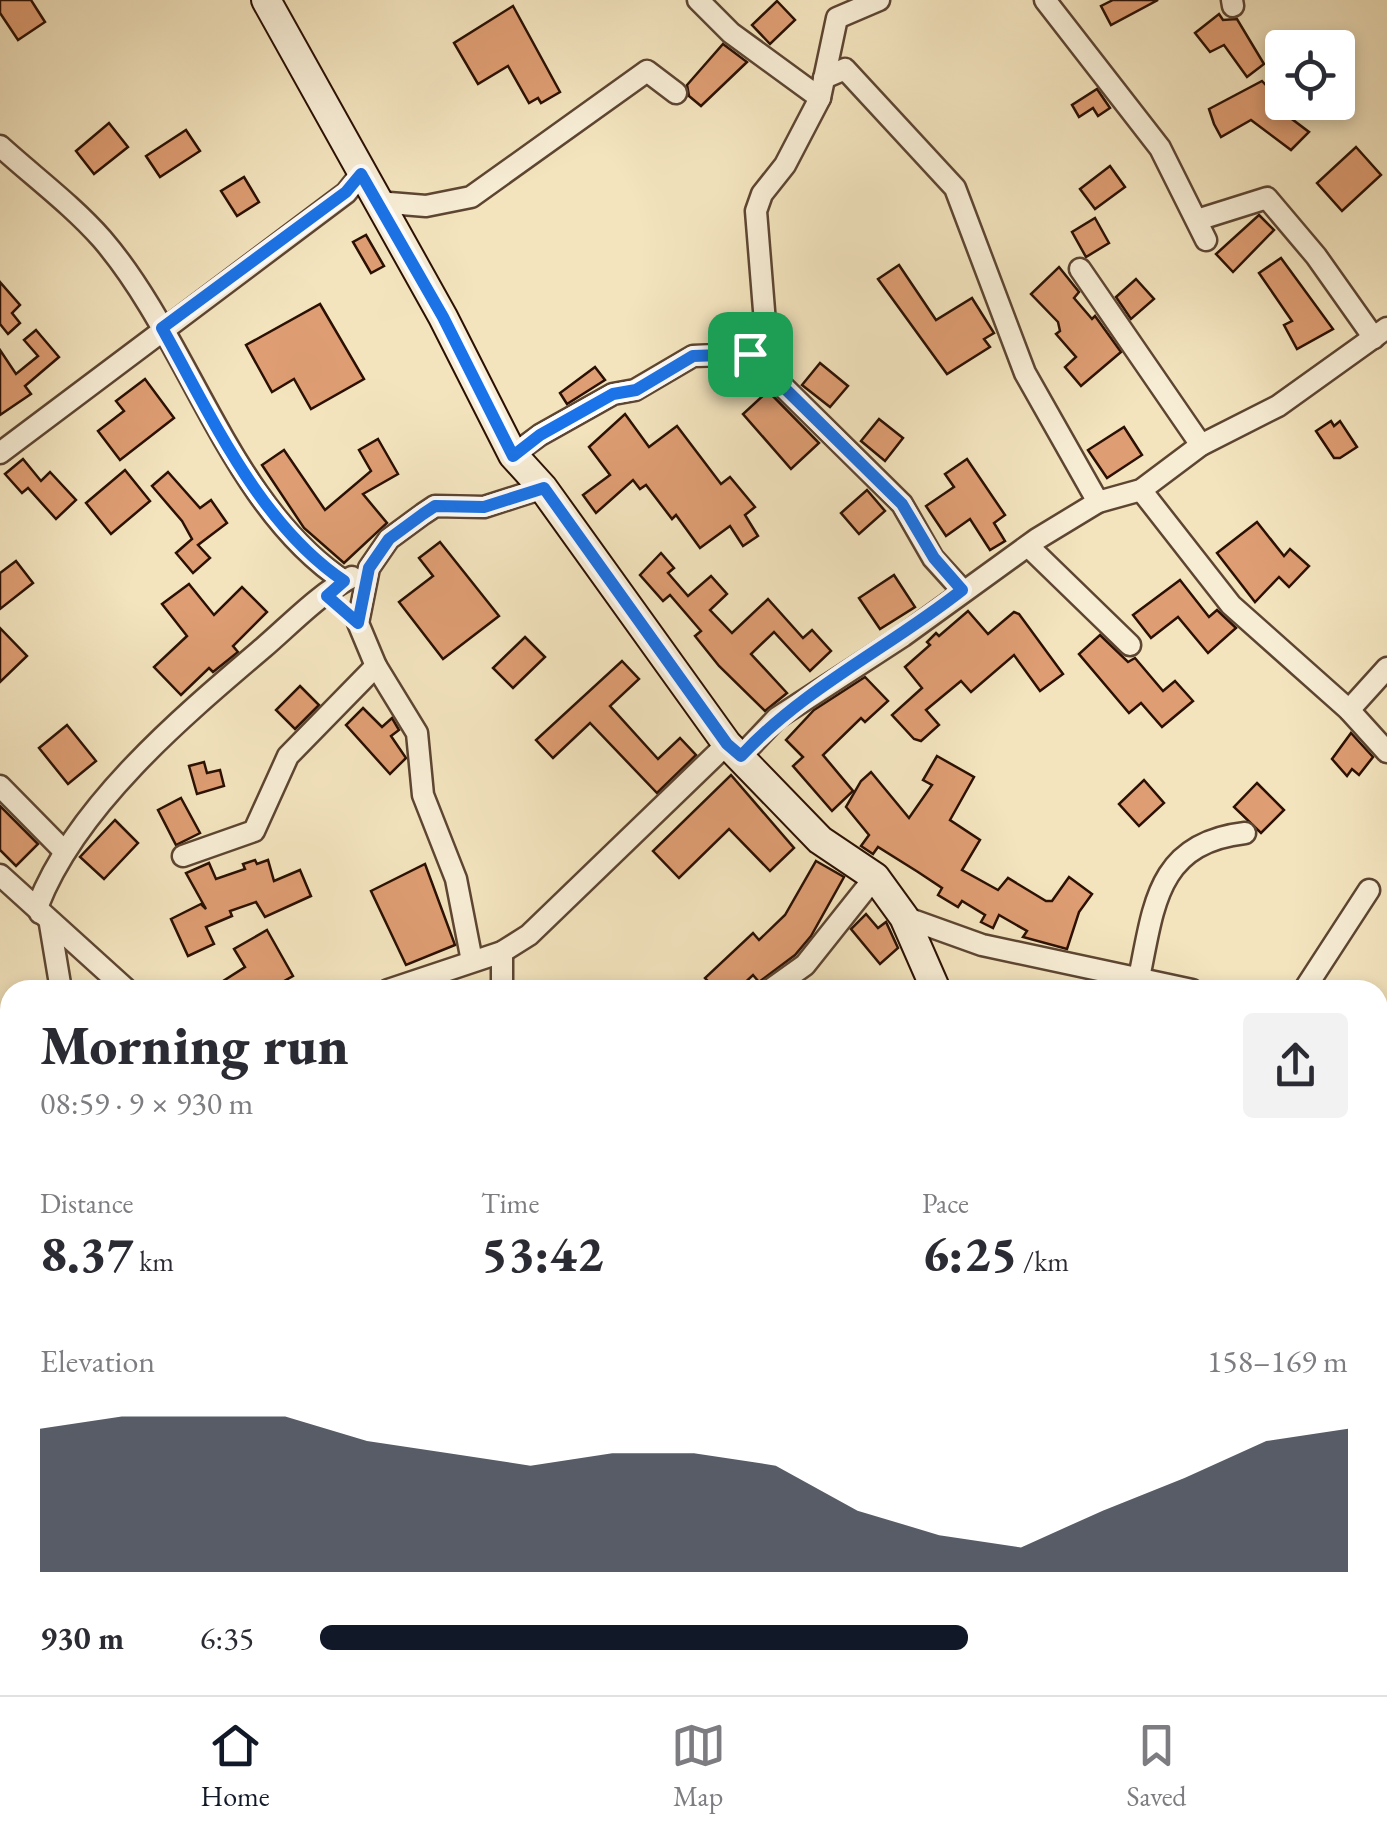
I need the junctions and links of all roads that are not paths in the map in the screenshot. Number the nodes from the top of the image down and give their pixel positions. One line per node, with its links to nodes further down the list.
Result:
1 (266, 0): 8 (street)
2 (698, 0): 5 (street)
3 (879, 0): 5 (street)
4 (1045, 0): 12 (street)
5 (822, 88): 13 (street); 19 (street)
6 (676, 93): 9 (street)
7 (0, 146): 11 (street)
8 (361, 174): 9 (street); 11 (street)
9 (376, 202): 16 (street)
10 (1080, 269): 14 (street)
11 (162, 328): 15 (street); 22 (street)
12 (1380, 333): 14 (street)
13 (750, 354): 16 (street); 23 (street)
14 (1201, 446): 18 (street)
15 (0, 453)
16 (513, 456): 17 (street)
17 (544, 488): 21 (street); 30 (street)
18 (1140, 490): 19 (street); 29 (street)
19 (1098, 502): 20 (street)
20 (1028, 546): 23 (street); 26 (street)
21 (369, 568): 22 (street); 25 (street)
22 (344, 581): 24 (street)
23 (962, 590): 30 (street)
24 (327, 596): 25 (street); 34 (street)
25 (358, 623): 27 (street)
26 (1130, 644)
27 (376, 666): 35 (street); 42 (street)
28 (1387, 668): 29 (street)
29 (1349, 710): 31 (street)
30 (734, 750): 37 (street); 41 (street)
31 (1387, 752)
32 (0, 786): 34 (street)
33 (1245, 832): 43 (street)
34 (66, 852): 40 (street)
35 (183, 856)
36 (0, 875): 40 (street)
37 (875, 877): 39 (street); 48 (street)
38 (1369, 890): 51 (street)
39 (904, 917): 43 (street); 49 (street)
40 (45, 918): 44 (street); 45 (street)
41 (502, 952): 42 (street); 47 (street)
42 (472, 962): 46 (street)
43 (1140, 978): 50 (street)
44 (58, 980)
45 (116, 980)
46 (418, 980)
47 (502, 980)
48 (783, 980)
49 (932, 980)
50 (1149, 980)
51 (1310, 980)

